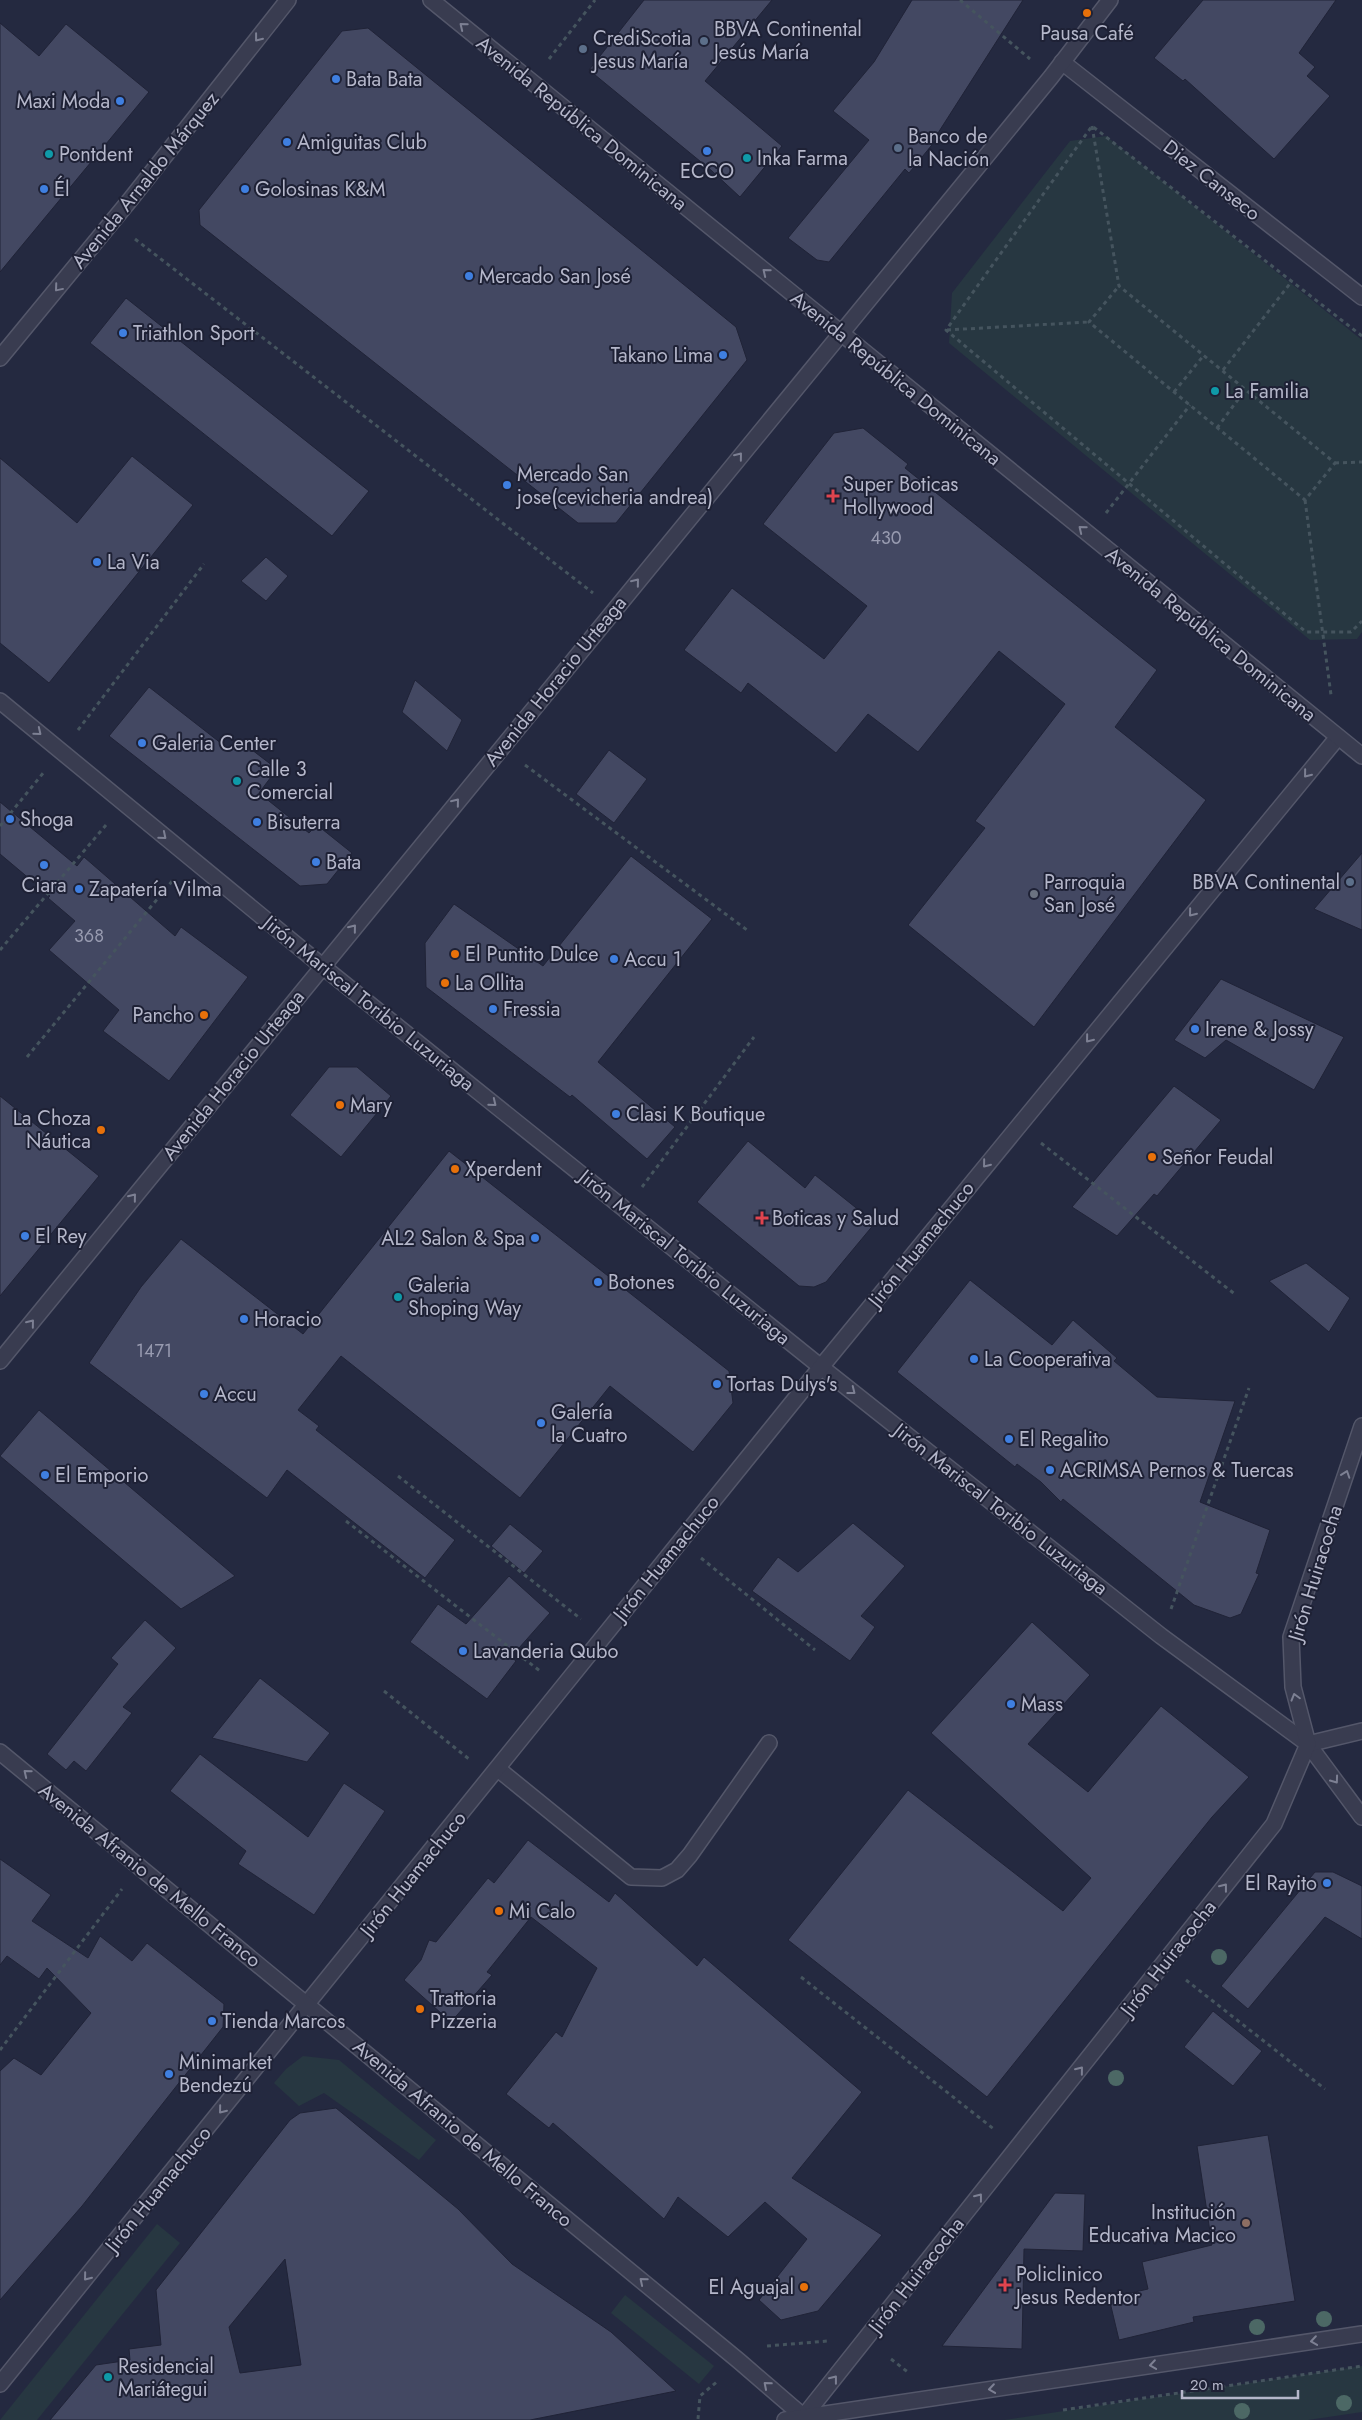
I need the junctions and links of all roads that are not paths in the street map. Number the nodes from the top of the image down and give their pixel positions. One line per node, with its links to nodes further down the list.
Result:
1 (288, 0): 7 (street, Avenida Arnaldo Márquez, one-way to 7)
2 (431, 0): 6 (street, Avenida República Dominicana, one-way to 2)
3 (1110, 0): 4 (street, Avenida Horacio Urteaga)
4 (1062, 62): 5 (street, Diez Canseco); 6 (street, Avenida Horacio Urteaga)
5 (1362, 297)
6 (841, 333): 9 (street, Avenida República Dominicana, one-way to 6); 11 (street, Avenida Horacio Urteaga, one-way to 6)
7 (0, 358)
8 (0, 701): 11 (street, Jirón Mariscal Toribio Luzuriaga, one-way to 11)
9 (1338, 736): 10 (street, Avenida República Dominicana); 13 (street, Jirón Huamachuco, one-way to 13)
10 (1362, 756)
11 (322, 966): 12 (street, Avenida Horacio Urteaga, one-way to 11); 13 (street, Jirón Mariscal Toribio Luzuriaga, one-way to 13)
12 (0, 1361)
13 (820, 1366): 17 (street, Jirón Mariscal Toribio Luzuriaga, one-way to 17); 19 (street, Jirón Huamachuco)
14 (1362, 1426): 17 (street, Jirón Huiracocha, one-way to 14)
15 (1362, 1731): 17 (street)
16 (769, 1743): 19 (street)
17 (1308, 1744): 20 (street, Jirón Mariscal Toribio Luzuriaga, one-way to 20); 24 (street, Jirón Huiracocha, one-way to 17)
18 (0, 1752): 21 (street, Avenida Afranio de Mello Franco, one-way to 18)
19 (494, 1772): 21 (street, Jirón Huamachuco)
20 (1362, 1817)
21 (308, 2004): 23 (street, Jirón Huamachuco, one-way to 23); 24 (street, Avenida Afranio de Mello Franco, one-way to 21)
22 (1362, 2334): 24 (street, one-way to 24)
23 (0, 2384)
24 (804, 2419): 25 (street)
25 (785, 2420)

